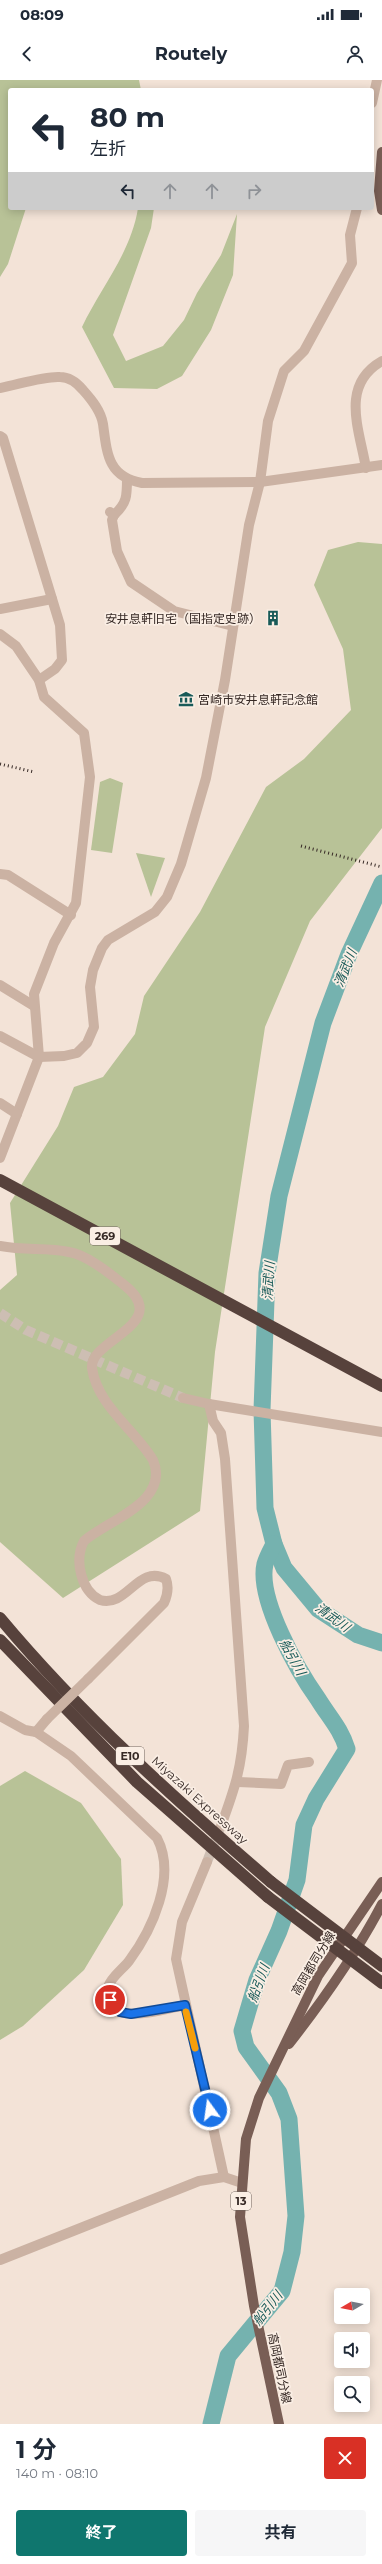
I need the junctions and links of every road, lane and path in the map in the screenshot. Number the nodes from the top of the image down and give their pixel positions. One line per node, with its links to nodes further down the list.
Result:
1 (377, 80): 2 (street)
2 (374, 94)
3 (382, 152): 5 (main road)
4 (356, 210): 12 (street)
5 (382, 210)
6 (382, 361): 10 (street)
7 (0, 388): 11 (street)
8 (0, 436): 13 (street)
9 (382, 466): 10 (street)
10 (366, 468): 12 (street)
11 (127, 479): 12 (street); 15 (street)
12 (260, 482): 15 (street)
13 (52, 599): 14 (street); 17 (street)
14 (0, 609)
15 (233, 626): 23 (street)
16 (0, 634): 17 (street)
17 (39, 680): 19 (street)
18 (0, 874): 19 (street)
19 (72, 915): 21 (street)
20 (0, 985): 21 (street)
21 (34, 1006): 23 (street)
22 (0, 1036): 23 (street)
23 (40, 1057): 25 (street)
24 (0, 1103): 25 (street)
25 (17, 1114): 26 (street)
26 (0, 1158)
27 (0, 1180): 29 (highway, 269)
28 (0, 1246): 36 (street, bridge)
29 (382, 1386)
30 (183, 1398): 31 (street)
31 (209, 1404): 32 (street); 38 (street)
32 (382, 1432)
33 (0, 1618): 43 (highway, Miyazaki Expressway / E10, bridge)
34 (0, 1640): 44 (highway, E10, bridge)
35 (0, 1716): 36 (street)
36 (36, 1732): 45 (street)
37 (308, 1762): 38 (street)
38 (238, 1782): 39 (street)
39 (221, 1826)
40 (207, 1862): 45 (street)
41 (382, 1882): 46 (main road, 高岡都司分線 / 13)
42 (382, 1904): 46 (main road, 高岡都司分線 / 13)
43 (382, 1966)
44 (382, 1983)
45 (185, 2005): 47 (street)
46 (275, 2063): 48 (main road, 高岡都司分線 / 13)
47 (224, 2177): 48 (street); 49 (street)
48 (242, 2183): 50 (main road, 高岡都司分線 / 13)
49 (0, 2260)
50 (279, 2424)

